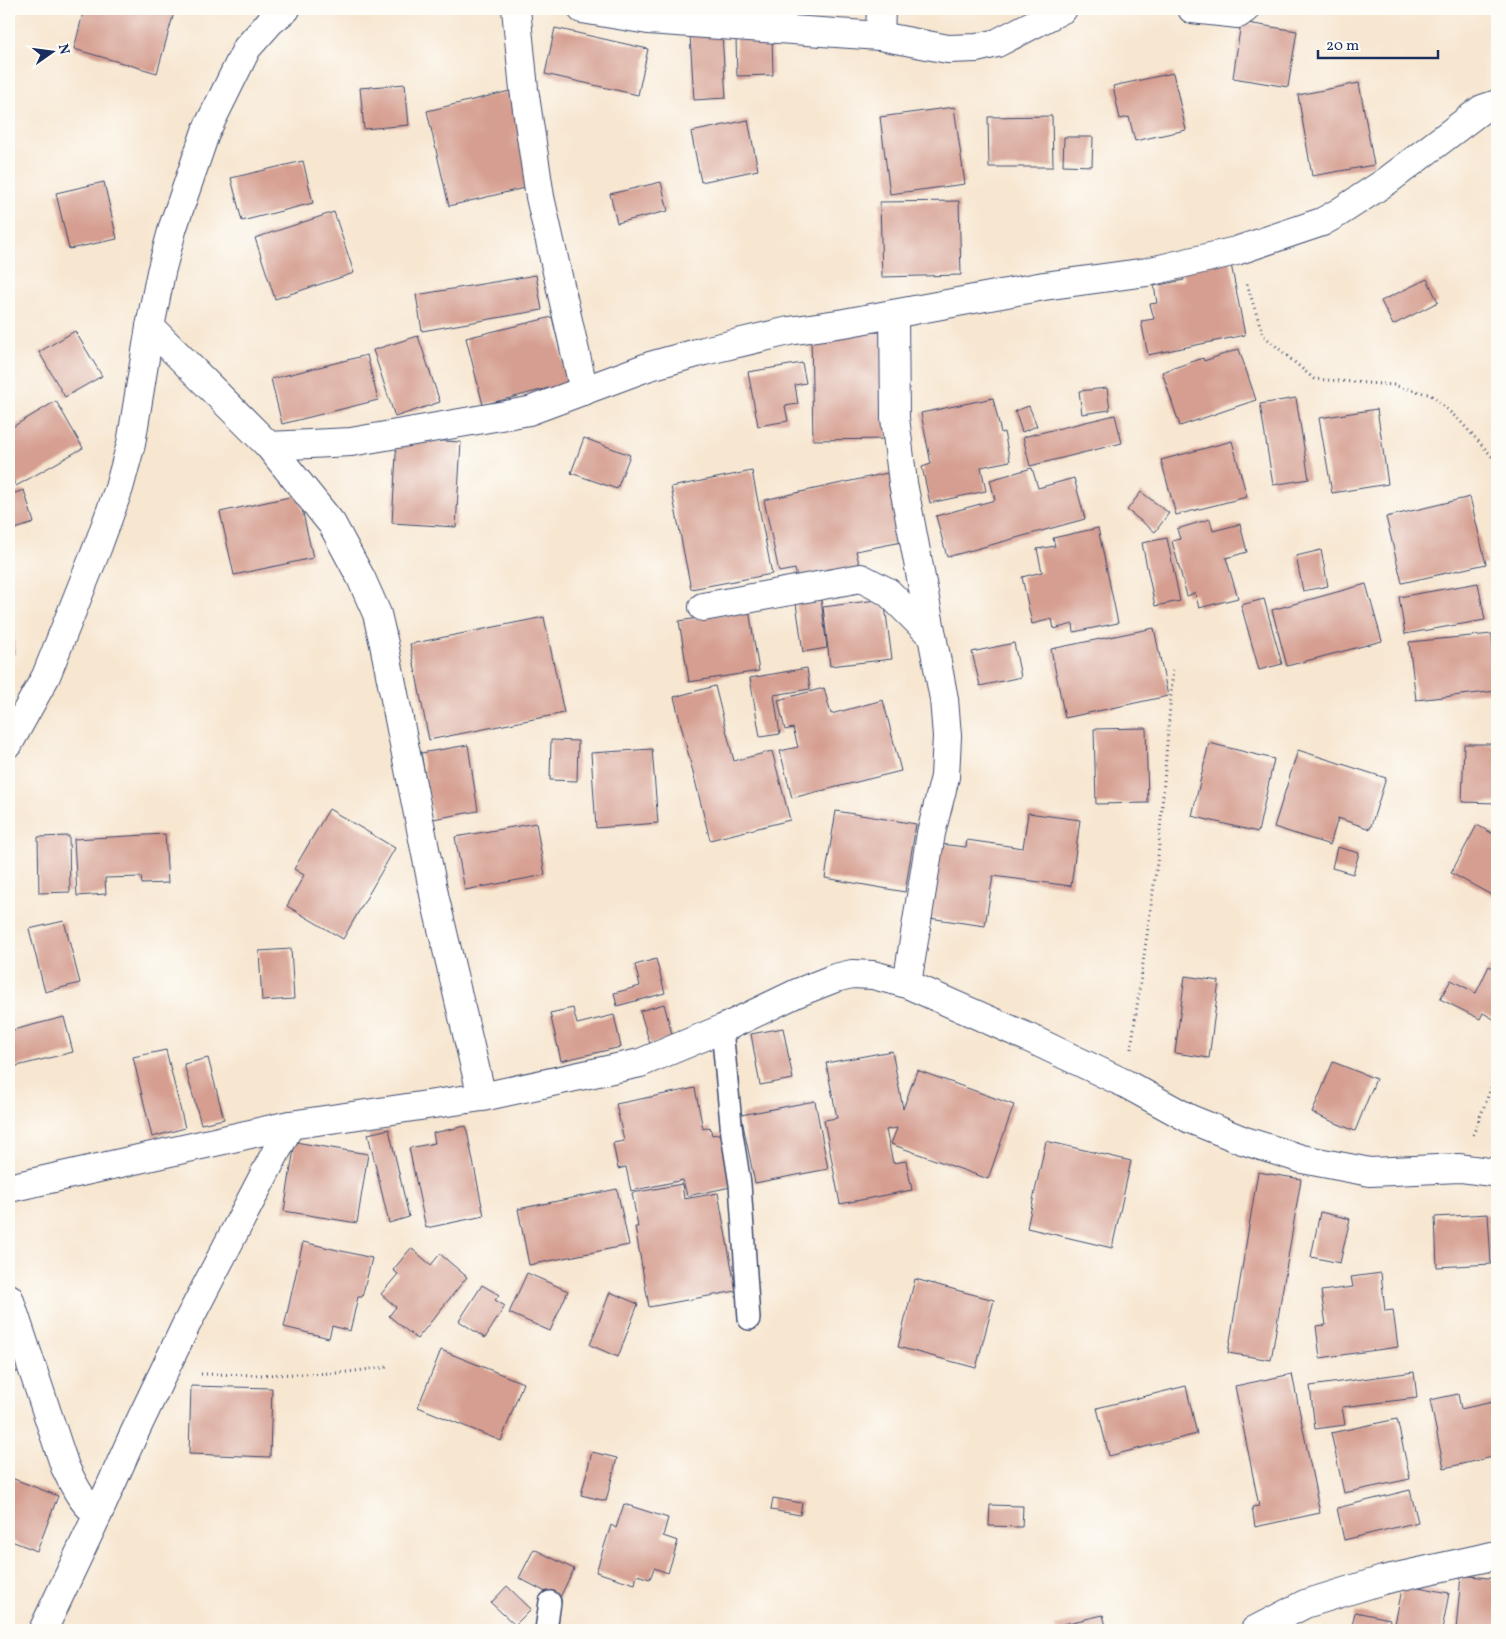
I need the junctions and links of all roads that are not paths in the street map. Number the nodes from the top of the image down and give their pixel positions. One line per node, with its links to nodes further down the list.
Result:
1 (286, 9): 11 (street)
2 (516, 9): 12 (street)
3 (582, 9): 8 (street)
4 (881, 9): 8 (street)
5 (1063, 9): 8 (street)
6 (1192, 9): 7 (street)
7 (1245, 9)
8 (880, 36)
9 (1497, 104): 10 (street)
10 (894, 314): 12 (street); 15 (street)
11 (150, 328): 13 (street); 16 (street)
12 (584, 391): 13 (street)
13 (269, 446): 19 (street)
14 (703, 607): 15 (street)
15 (932, 636): 17 (street)
16 (9, 743)
17 (907, 984): 18 (street); 21 (street)
18 (722, 1029): 19 (street); 24 (lane)
19 (482, 1097): 20 (street)
20 (290, 1125): 22 (street); 25 (street)
21 (1497, 1173)
22 (9, 1188)
23 (9, 1298): 25 (street)
24 (749, 1319)
25 (98, 1514): 28 (street)
26 (1497, 1556): 30 (street)
27 (550, 1602): 29 (lane)
28 (43, 1630)
29 (546, 1630)
30 (1255, 1630)

